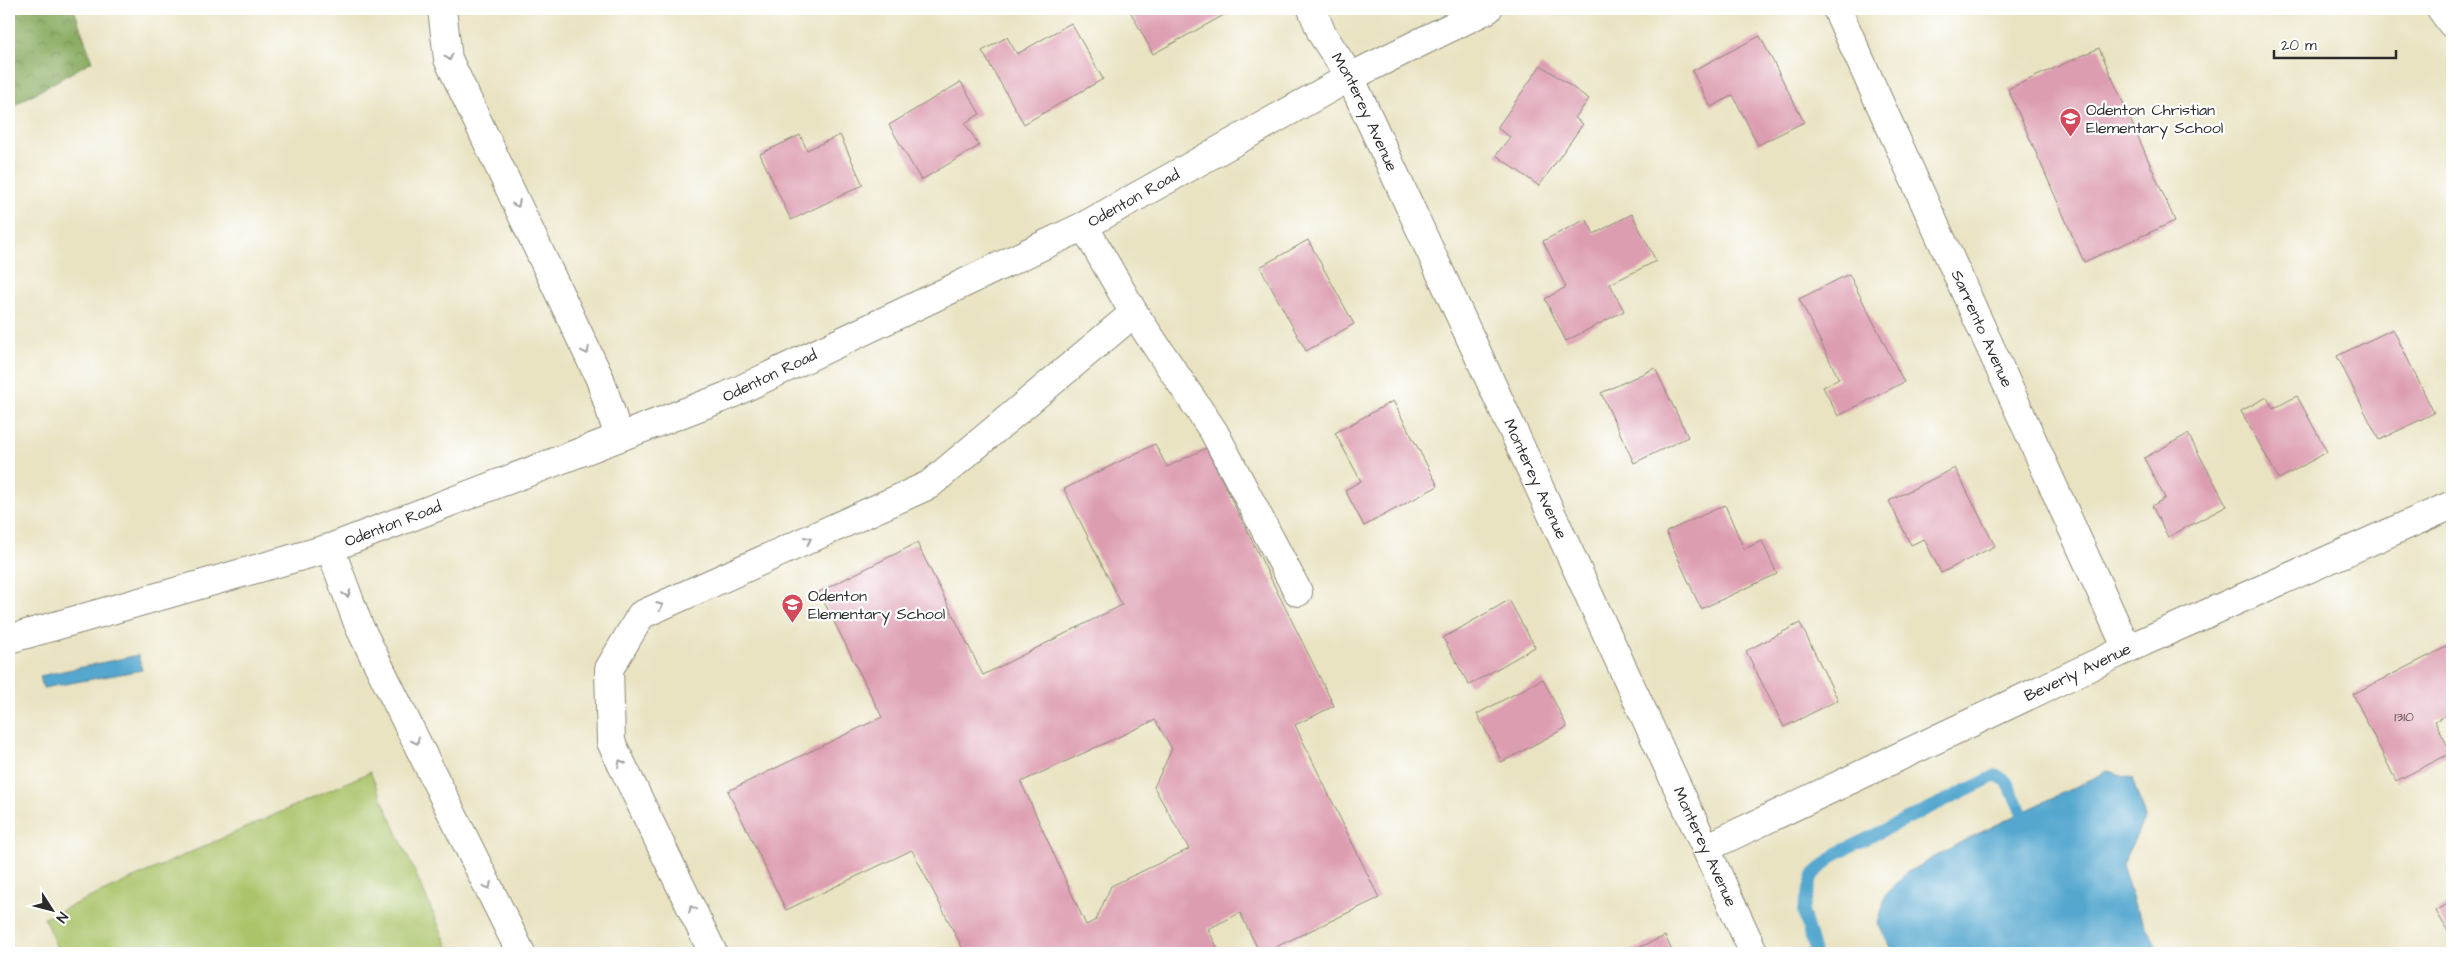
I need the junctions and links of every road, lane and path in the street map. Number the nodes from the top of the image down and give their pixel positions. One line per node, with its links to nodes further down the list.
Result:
1 (442, 9): 10 (street, one-way to 10)
2 (1312, 9): 7 (street, Monterey Avenue)
3 (1488, 9): 7 (street, Odenton Road)
4 (1837, 9): 15 (street, Sarrento Avenue)
5 (2442, 9): 6 (street)
6 (2452, 24)
7 (1350, 77): 8 (street, Odenton Road); 16 (street, Monterey Avenue)
8 (1084, 226): 9 (street); 10 (street, Odenton Road)
9 (1134, 313): 13 (street); 18 (street, one-way to 9)
10 (620, 437): 12 (street, Odenton Road)
11 (2452, 505): 15 (street, Beverly Avenue)
12 (330, 548): 14 (street, Odenton Road); 17 (street, one-way to 17)
13 (1298, 592)
14 (9, 639)
15 (2127, 649): 16 (street, Beverly Avenue)
16 (1706, 848): 19 (street, Monterey Avenue)
17 (521, 953)
18 (713, 953)
19 (1754, 953)

